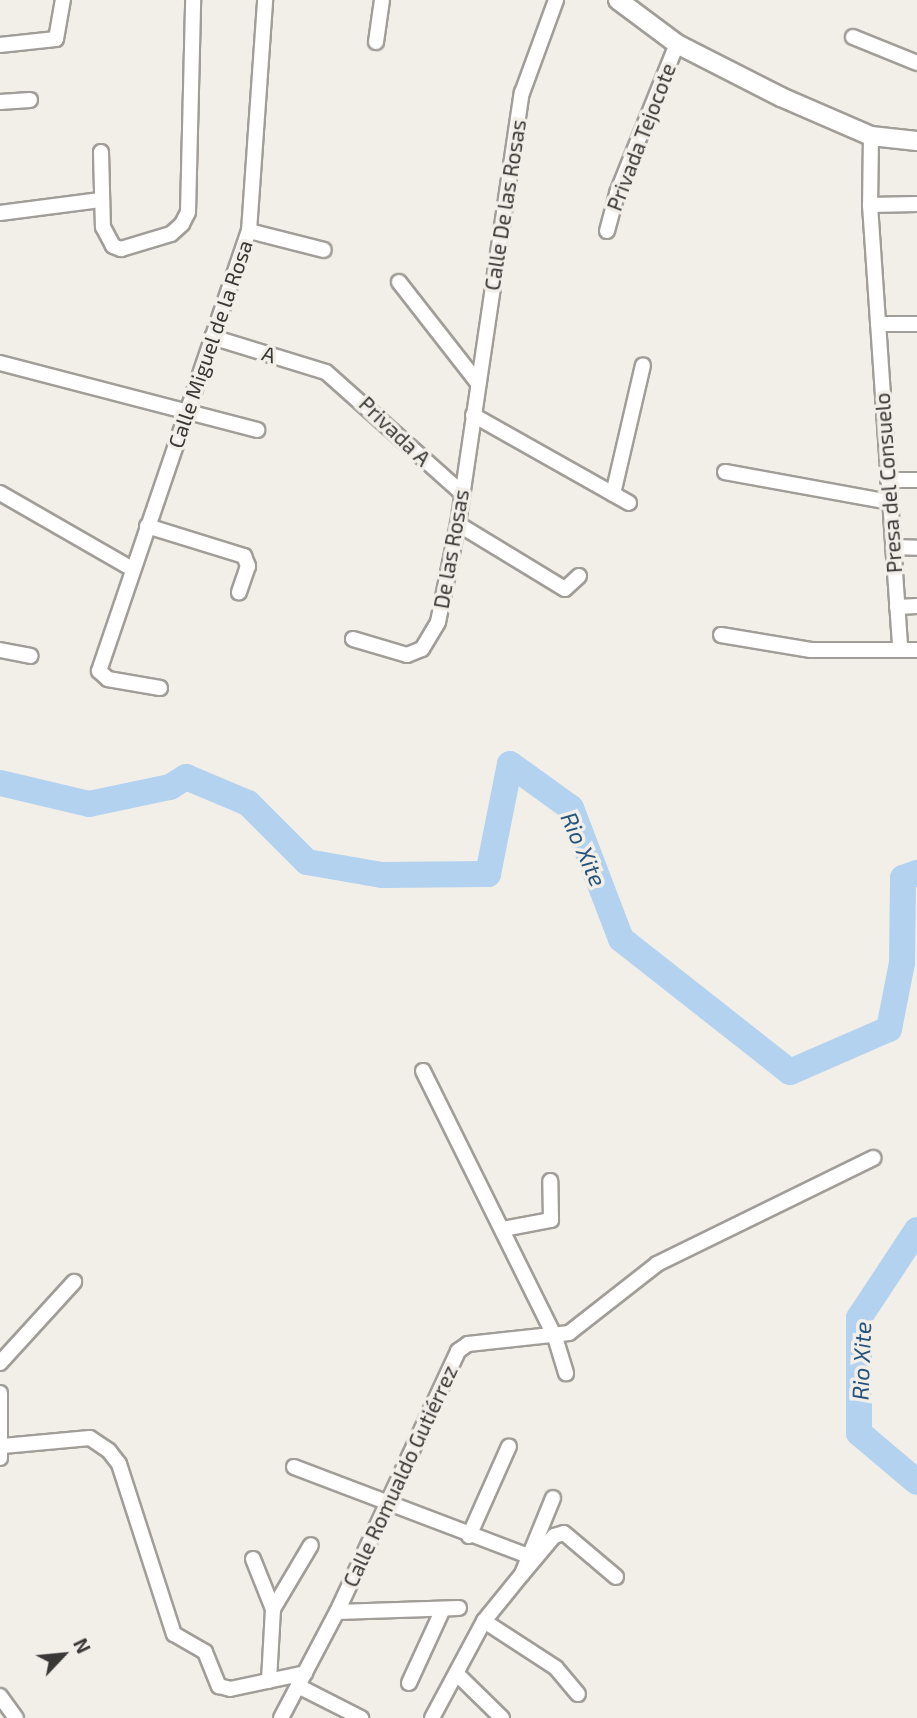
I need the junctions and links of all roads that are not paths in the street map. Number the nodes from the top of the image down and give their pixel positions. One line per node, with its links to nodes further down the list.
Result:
1 (63, 0): 10 (street)
2 (193, 0): 17 (street)
3 (264, 0): 21 (street, Calle Miguel de la Rosa)
4 (382, 0): 8 (street)
5 (556, 0): 31 (street, Calle De las Rosas)
6 (619, 1): 9 (street)
7 (853, 37): 11 (street)
8 (376, 42)
9 (677, 44): 14 (street); 22 (street, Privada Tejocote)
10 (0, 45)
11 (917, 63)
12 (30, 100): 13 (street)
13 (0, 102)
14 (871, 136): 15 (street); 19 (street, Presa del Consuelo)
15 (917, 140)
16 (101, 152): 17 (street)
17 (100, 200): 20 (street)
18 (917, 204): 19 (street)
19 (870, 205): 25 (street, Presa del Consuelo)
20 (0, 213)
21 (249, 231): 23 (street); 27 (street, Calle Miguel de la Rosa)
22 (607, 231)
23 (324, 250)
24 (399, 282): 31 (street)
25 (878, 324): 26 (street); 36 (street, Presa del Consuelo)
26 (917, 324)
27 (212, 337): 30 (street, A); 32 (street, Calle Miguel de la Rosa)
28 (0, 363): 32 (street)
29 (643, 365): 40 (street)
30 (326, 372): 39 (street, Privada A)
31 (478, 383): 33 (street, Calle De las Rosas)
32 (187, 410): 34 (street); 44 (street, Calle Miguel de la Rosa)
33 (473, 415): 39 (street, De las Rosas); 40 (street)
34 (257, 430)
35 (725, 472): 41 (street)
36 (888, 480): 37 (street); 41 (street, Presa del Consuelo)
37 (917, 480)
38 (0, 493): 47 (street)
39 (462, 493): 43 (street, De las Rosas)
40 (613, 494): 42 (street)
41 (890, 502): 45 (street, Presa del Consuelo)
42 (629, 503)
43 (458, 524): 48 (street); 53 (street, De las Rosas)
44 (147, 526): 47 (street, Calle Miguel de la Rosa); 49 (street)
45 (893, 547): 46 (street); 50 (street, Presa del Consuelo)
46 (917, 548)
47 (132, 569): 58 (street, Calle Miguel de la Rosa)
48 (579, 576)
49 (239, 592)
50 (897, 607): 51 (street); 55 (street, Presa del Consuelo)
51 (917, 607)
52 (720, 635): 55 (street)
53 (353, 639)
54 (0, 650): 57 (street)
55 (900, 650): 56 (street)
56 (917, 650)
57 (30, 656)
58 (160, 688)
59 (423, 1071): 62 (street)
60 (873, 1158): 64 (street, Calle Romualdo Gutiérrez)
61 (550, 1181): 62 (street)
62 (503, 1229): 64 (street)
63 (74, 1282): 65 (street)
64 (555, 1337): 66 (street); 72 (street, Calle Romualdo Gutiérrez)
65 (0, 1363)
66 (566, 1373)
67 (0, 1393): 69 (street)
68 (509, 1447): 73 (street)
69 (2, 1452): 86 (street)
70 (294, 1467): 72 (street)
71 (554, 1498): 75 (street)
72 (387, 1502): 73 (street); 82 (street, Calle Romualdo Gutiérrez)
73 (469, 1536): 75 (street)
74 (311, 1545): 80 (street)
75 (528, 1556): 77 (street)
76 (253, 1559): 80 (street)
77 (522, 1574): 78 (street); 83 (street)
78 (616, 1577)
79 (459, 1608): 81 (street)
80 (273, 1609): 86 (street)
81 (443, 1609): 82 (street); 87 (street)
82 (337, 1612): 85 (street, Calle Romualdo Gutiérrez)
83 (484, 1621): 84 (street); 88 (street)
84 (457, 1674): 93 (street); 94 (street)
85 (301, 1679): 86 (street); 91 (street, Calle Romualdo Gutiérrez); 92 (street)
86 (269, 1681)
87 (409, 1683)
88 (578, 1694)
89 (0, 1696): 90 (street)
90 (16, 1718)
91 (281, 1718)
92 (361, 1718)
93 (432, 1718)
94 (502, 1718)

